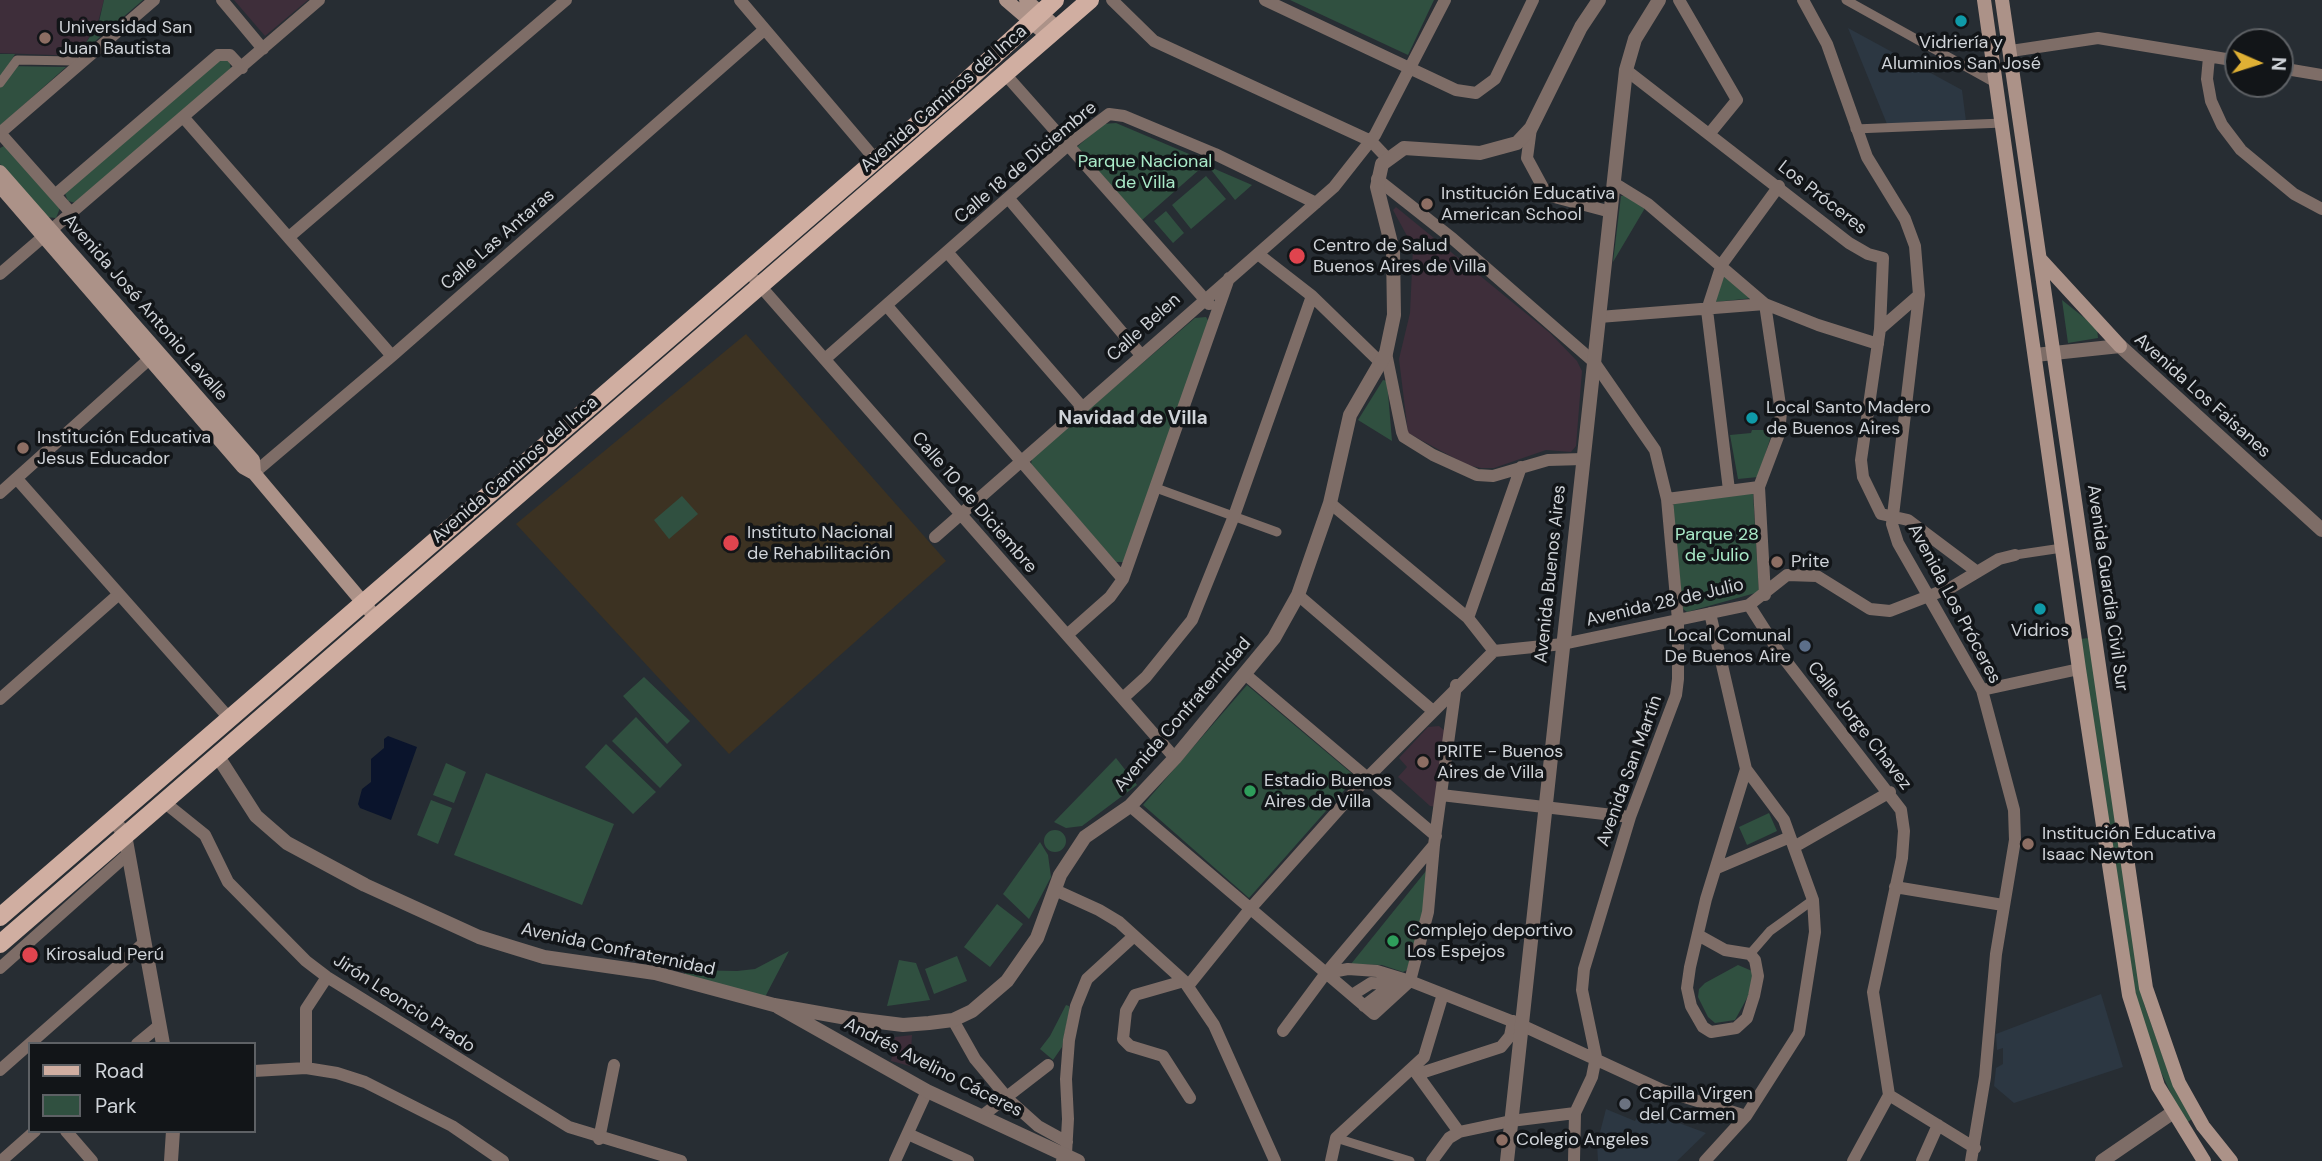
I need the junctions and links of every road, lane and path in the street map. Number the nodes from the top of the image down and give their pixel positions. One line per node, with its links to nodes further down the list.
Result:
1 (154, 0): 28 (street)
2 (222, 0): 24 (street)
3 (319, 0): 24 (street)
4 (566, 0): 59 (street)
5 (740, 0): 22 (street)
6 (1006, 0): 21 (main road)
7 (1026, 0): 21 (main road)
8 (1055, 0): 21 (main road, Avenida Caminos del Inca)
9 (1090, 0): 23 (main road, Avenida Caminos del Inca)
10 (1112, 0): 43 (street)
11 (1265, 0): 30 (street)
12 (1444, 0): 30 (street, Calle Belen)
13 (1533, 0): 30 (street)
14 (1600, 0): 39 (street)
15 (1659, 0): 31 (street, Avenida Buenos Aires)
16 (1679, 0): 42 (street)
17 (1803, 0): 40 (street, Avenida Los Próceres)
18 (1846, 0): 36 (street)
19 (1984, 0): 36 (main road)
20 (2002, 0): 25 (main road, Avenida Guardia Civil Sur)
21 (1037, 17): 23 (main road); 46 (main road, Avenida Caminos del Inca)
22 (764, 30): 46 (street); 83 (street, Calle Las Antaras)
23 (1054, 33): 33 (main road, Avenida Caminos del Inca)
24 (264, 49): 29 (street)
25 (2011, 51): 26 (street); 62 (main road, Avenida Guardia Civil Sur)
26 (2209, 57): 27 (street); 55 (street)
27 (2224, 59)
28 (78, 65): 35 (street); 41 (street)
29 (242, 68): 37 (street); 52 (street)
30 (1410, 68): 43 (street, Calle Belen)
31 (1626, 70): 42 (street, Los Próceres); 49 (street, Avenida Buenos Aires)
32 (2294, 70): 34 (street)
33 (1005, 74): 44 (street); 67 (main road, Avenida Caminos del Inca)
34 (2322, 75)
35 (0, 83)
36 (1998, 85): 38 (main road)
37 (184, 118): 57 (street); 59 (street)
38 (2003, 123): 40 (street); 82 (main road)
39 (1531, 128): 45 (street); 56 (street)
40 (1855, 129): 68 (street, Avenida Los Próceres)
41 (0, 133): 52 (street)
42 (1710, 133): 51 (street, Los Próceres)
43 (1371, 141): 45 (street); 54 (street, Calle Belen)
44 (1067, 146): 53 (street, Calle 18 de Diciembre); 54 (street, Calle 18 de Diciembre); 70 (street)
45 (1387, 158): 48 (street)
46 (875, 159): 64 (main road, Avenida Caminos del Inca)
47 (0, 172): 58 (main road, Avenida José Antonio Lavalle)
48 (1377, 179): 84 (street, Avenida Confraternidad); 86 (street, Avenida San Martín)
49 (1614, 183): 56 (street, Avenida Buenos Aires); 63 (street)
50 (0, 186): 58 (main road, Avenida José Antonio Lavalle)
51 (1779, 186): 63 (street); 76 (street, Los Próceres)
52 (56, 194): 57 (street)
53 (1009, 199): 60 (street, Calle 18 de Diciembre); 81 (street)
54 (1316, 203): 61 (street, Calle Belen)
55 (2322, 209)
56 (1611, 212): 75 (street, Avenida Buenos Aires)
57 (72, 214): 58 (street)
58 (48, 234): 65 (street); 80 (main road, Avenida José Antonio Lavalle)
59 (289, 237): 83 (street)
60 (947, 253): 72 (street, Calle 18 de Diciembre); 87 (street)
61 (1258, 254): 66 (street, Calle Belen); 69 (street)
62 (2039, 257): 78 (main road); 79 (main road, Avenida Guardia Civil Sur)
63 (1722, 264): 71 (street); 73 (street)
64 (747, 271): 67 (street, Calle 10 de Diciembre); 113 (main road, Avenida Caminos del Inca)
65 (0, 274)
66 (1229, 277): 70 (street, Calle Belen); 74 (street)
67 (760, 285): 85 (street, Calle 10 de Diciembre); 116 (main road, Avenida Caminos del Inca)
68 (1919, 295): 76 (street); 100 (street, Avenida Los Próceres)
69 (1312, 296): 84 (street); 101 (street)
70 (1203, 299): 74 (street); 81 (street, Calle Belen)
71 (1765, 304): 73 (street); 77 (street); 93 (street)
72 (887, 306): 85 (street, Calle 18 de Diciembre); 88 (street)
73 (1707, 310): 75 (street); 95 (street)
74 (1217, 311): 94 (street)
75 (1599, 317): 86 (street, Avenida Buenos Aires)
76 (1880, 329): 77 (street, Los Próceres)
77 (1878, 344): 100 (street, Los Próceres)
78 (2120, 346): 79 (street, Avenida Los Faisanes); 102 (street, Avenida Los Faisanes)
79 (2053, 353): 82 (street, Avenida Los Faisanes); 119 (main road, Avenida Guardia Civil Sur)
80 (153, 355): 91 (main road, Avenida José Antonio Lavalle); 92 (street)
81 (1141, 355): 87 (street, Calle Belen)
82 (2035, 355): 105 (main road)
83 (392, 356): 91 (street, Calle Las Antaras)
84 (1384, 358): 90 (street); 98 (street, Avenida Confraternidad)
85 (825, 359): 99 (street, Calle 10 de Diciembre)
86 (1594, 362): 89 (street, Avenida Buenos Aires); 97 (street, Avenida San Martín)
87 (1082, 407): 88 (street, Calle Belen)
88 (1021, 460): 99 (street, Calle Belen); 108 (street)
89 (1583, 460): 90 (street); 122 (street, Avenida Buenos Aires)
90 (1521, 467): 117 (street)
91 (254, 473): 113 (main road, Avenida José Antonio Lavalle)
92 (17, 479): 96 (street); 109 (street)
93 (1759, 487): 95 (street); 111 (street)
94 (1156, 488): 101 (street); 108 (street)
95 (1729, 490): 97 (street)
96 (0, 493)
97 (1667, 499): 118 (street, Avenida San Martín)
98 (1330, 503): 110 (street, Avenida Confraternidad); 117 (street)
99 (961, 514): 104 (street, Calle Belen); 121 (street, Calle 10 de Diciembre)
100 (1891, 515): 107 (street); 112 (street, Avenida Los Próceres)
101 (1234, 516): 103 (street); 128 (street)
102 (2322, 530)
103 (1277, 532)
104 (934, 537)
105 (2062, 548): 106 (street); 120 (main road)
106 (2015, 555): 107 (street, Avenida 28 de Julio)
107 (1976, 571): 112 (street, Avenida 28 de Julio)
108 (1123, 579): 121 (street)
109 (119, 594): 129 (street); 131 (street)
110 (1298, 595): 125 (street, Avenida Confraternidad); 130 (street)
111 (1765, 595): 112 (street, Avenida 28 de Julio); 114 (street, Avenida 28 de Julio)
112 (1928, 597): 127 (street, Avenida Los Próceres)
113 (363, 604): 116 (main road, Avenida José Antonio Lavalle); 131 (main road, Avenida Caminos del Inca)
114 (1749, 605): 115 (street, Avenida 28 de Julio); 137 (street, Calle Jorge Chavez)
115 (1710, 613): 118 (street, Avenida 28 de Julio); 135 (street)
116 (376, 618): 133 (main road, Avenida Caminos del Inca)
117 (1468, 618): 123 (street)
118 (1678, 620): 122 (street, Avenida 28 de Julio); 142 (street, Avenida San Martín)
119 (2093, 628): 120 (main road); 222 (main road, Avenida Guardia Civil Sur)
120 (2074, 632): 124 (main road)
121 (1067, 635): 128 (street, Calle 10 de Diciembre)
122 (1563, 645): 123 (street, Avenida 28 de Julio); 141 (street, Avenida Buenos Aires)
123 (1494, 651): 126 (street)
124 (2079, 669): 127 (street); 190 (main road)
125 (1246, 675): 134 (street, Avenida Confraternidad); 136 (street)
126 (1457, 685): 130 (street); 138 (street)
127 (1982, 690): 152 (street, Avenida Los Próceres)
128 (1122, 698): 134 (street, Calle 10 de Diciembre)
129 (0, 699)
130 (1433, 711): 136 (street)
131 (229, 718): 132 (main road, Avenida Caminos del Inca)
132 (204, 740): 133 (street, Avenida Confraternidad); 143 (main road, Avenida Caminos del Inca)
133 (218, 755): 139 (main road, Avenida Caminos del Inca); 168 (street, Avenida Confraternidad)
134 (1175, 758): 140 (street, Avenida Confraternidad)
135 (1746, 769): 146 (street); 148 (street)
136 (1367, 779): 145 (street); 153 (street)
137 (1890, 792): 146 (street); 149 (street, Calle Jorge Chavez)
138 (1441, 795): 141 (street); 145 (street)
139 (164, 802): 144 (main road, Avenida Caminos del Inca); 162 (street, Jirón Leoncio Prado)
140 (1130, 806): 150 (street, Avenida Confraternidad); 153 (street)
141 (1544, 806): 142 (street); 171 (street, Avenida Buenos Aires)
142 (1630, 817): 178 (street, Avenida San Martín)
143 (113, 819): 144 (street); 154 (main road, Avenida Caminos del Inca)
144 (125, 835): 147 (street); 158 (main road, Avenida Caminos del Inca)
145 (1435, 840): 161 (street); 163 (street)
146 (1792, 842): 148 (street); 151 (street)
147 (128, 854): 157 (street); 160 (street)
148 (1717, 868): 155 (street)
149 (1895, 887): 152 (street); 186 (street, Calle Jorge Chavez)
150 (1055, 890): 156 (street); 170 (street, Avenida Confraternidad)
151 (1813, 900): 159 (street); 192 (street)
152 (2003, 905): 203 (street, Avenida Los Próceres)
153 (1250, 909): 161 (street); 164 (street)
154 (0, 917)
155 (1698, 935): 159 (street); 159 (street)
156 (1134, 936): 164 (street); 202 (street)
157 (145, 942): 172 (street); 174 (street)
158 (0, 944)
159 (1750, 954)
160 (0, 968)
161 (1326, 973): 163 (street); 167 (street); 173 (street)
162 (327, 976): 181 (street); 201 (street, Jirón Leoncio Prado)
163 (1410, 981): 165 (street); 166 (street); 169 (street)
164 (1186, 983): 188 (street); 211 (street)
165 (1393, 984): 167 (street); 169 (street)
166 (1443, 994): 171 (street); 184 (street)
167 (1352, 995): 169 (street)
168 (774, 1004): 170 (street, Avenida Confraternidad); 185 (street, Andrés Avelino Cáceres)
169 (1369, 1010)
170 (953, 1020): 187 (street)
171 (1516, 1023): 178 (street); 184 (street); 193 (street, Avenida Buenos Aires)
172 (160, 1025): 175 (street); 176 (street)
173 (1283, 1031)
174 (32, 1042)
175 (139, 1042)
176 (163, 1042)
177 (28, 1045): 182 (street)
178 (1596, 1057): 189 (street, Avenida San Martín); 192 (street)
179 (614, 1065): 201 (street)
180 (1048, 1065): 187 (street)
181 (306, 1068): 183 (street); 207 (street)
182 (0, 1070)
183 (256, 1071)
184 (1415, 1071): 195 (street); 200 (street)
185 (927, 1091): 191 (street, Andrés Avelino Cáceres); 199 (street)
186 (1889, 1095): 194 (street); 218 (street)
187 (1008, 1098): 191 (street); 202 (street)
188 (1190, 1098)
189 (1575, 1112): 193 (street); 216 (street, Avenida San Martín)
190 (2172, 1113): 220 (street); 221 (main road)
191 (982, 1116): 202 (street, Andrés Avelino Cáceres)
192 (1746, 1116): 217 (street)
193 (1511, 1121): 195 (street); 215 (street, Avenida Buenos Aires)
194 (1938, 1125): 203 (street); 219 (street)
195 (1459, 1132): 214 (street)
196 (33, 1133): 204 (street)
197 (67, 1133): 205 (street)
198 (173, 1133): 206 (street)
199 (908, 1135): 209 (street); 210 (street)
200 (1336, 1138): 212 (street); 213 (street)
201 (599, 1139): 208 (street, Jirón Leoncio Prado)
202 (1068, 1154)
203 (1973, 1155)
204 (1, 1161)
205 (92, 1161)
206 (171, 1161)
207 (503, 1161)
208 (681, 1161)
209 (895, 1161)
210 (968, 1161)
211 (1275, 1161)
212 (1331, 1161)
213 (1410, 1161)
214 (1432, 1161)
215 (1507, 1161)
216 (1574, 1161)
217 (1705, 1161)
218 (1853, 1161)
219 (1922, 1161)
220 (2102, 1161)
221 (2204, 1161)
222 (2231, 1161)

